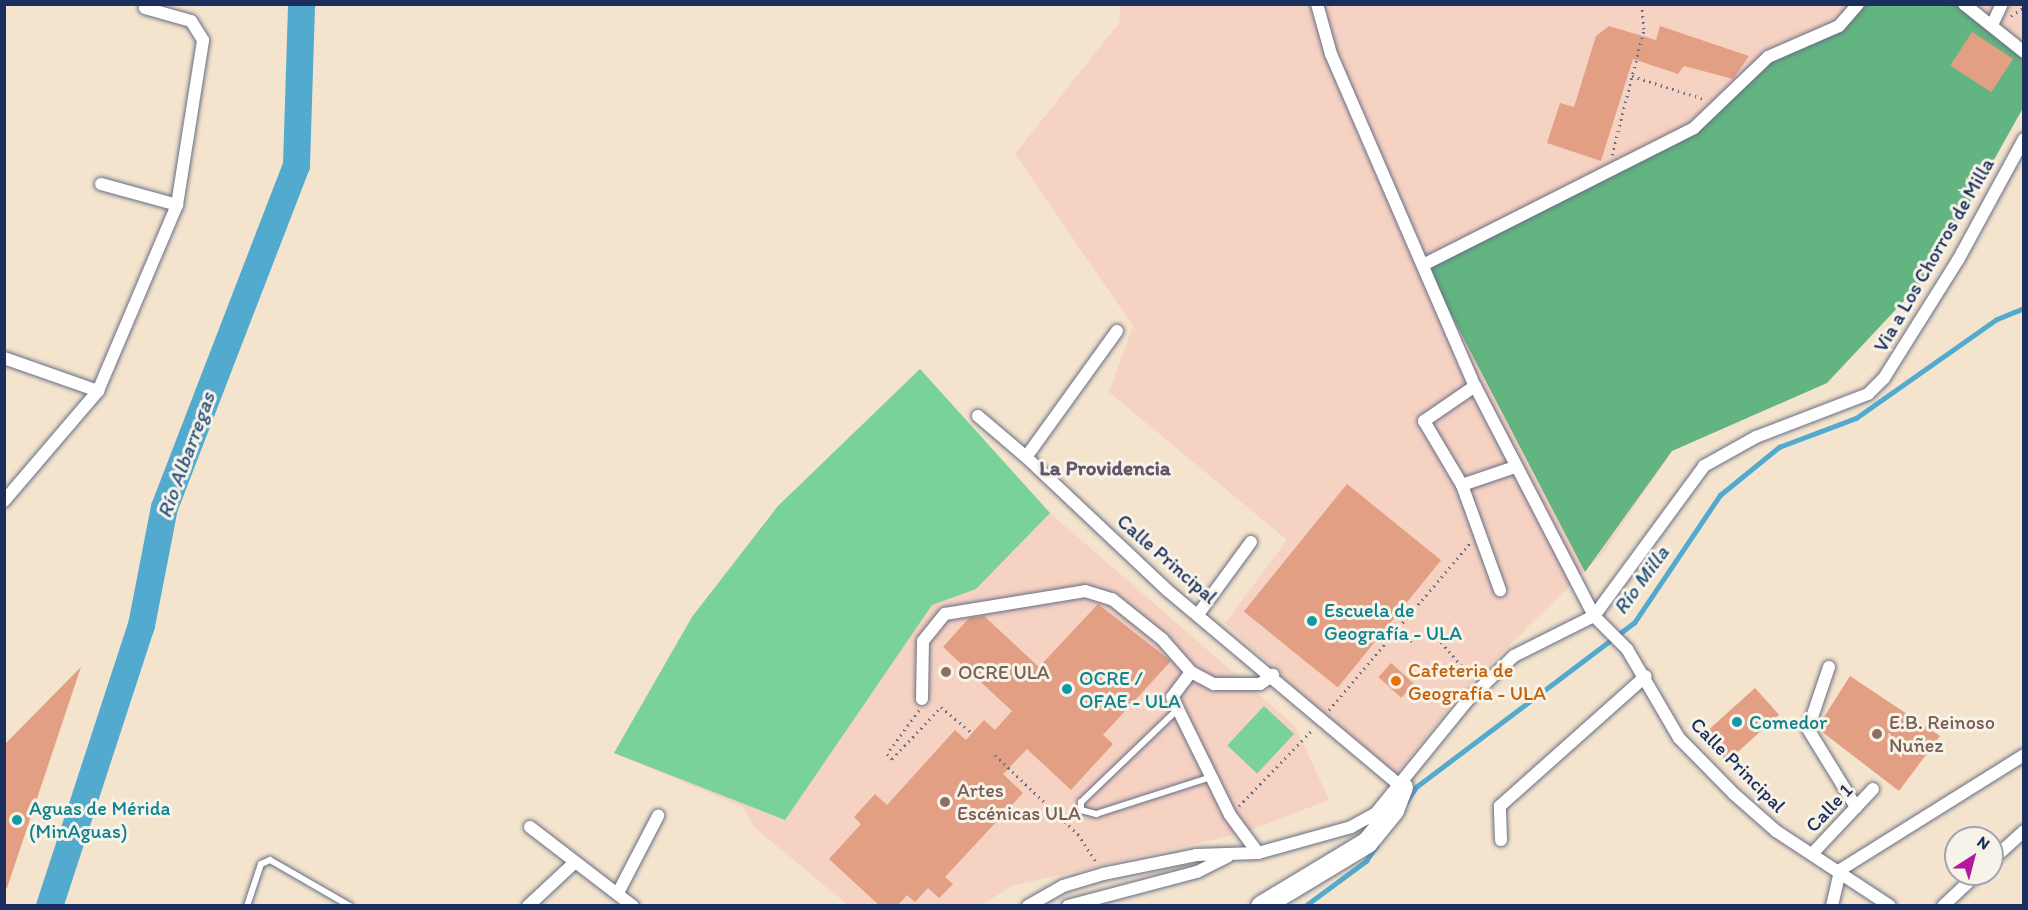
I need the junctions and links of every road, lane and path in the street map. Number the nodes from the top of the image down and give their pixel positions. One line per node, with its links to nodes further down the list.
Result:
1 (1317, 4): 13 (street, Calle Principal)
2 (1642, 4): 10 (path)
3 (1858, 4): 13 (street)
4 (1964, 4): 7 (street)
5 (2002, 4): 7 (street)
6 (145, 8): 12 (street)
7 (1993, 23): 8 (street)
8 (2024, 52)
9 (2024, 140): 27 (street, Via a Los Chorros de Milla)
10 (1610, 162)
11 (101, 184): 12 (street)
12 (177, 205): 17 (street)
13 (1425, 264): 16 (street, Calle Principal)
14 (1117, 331): 19 (street)
15 (4, 358): 17 (street)
16 (1475, 387): 20 (street, Calle Principal); 21 (street)
17 (98, 391): 22 (street)
18 (978, 417): 19 (street, Calle Principal)
19 (1026, 457): 26 (street, Calle Principal)
20 (1515, 467): 21 (street); 27 (street, Calle Principal)
21 (1462, 485): 25 (street)
22 (4, 501)
23 (1473, 539): 28 (path)
24 (1251, 542): 26 (street)
25 (1500, 590)
26 (1199, 613): 31 (street, Calle Principal)
27 (1594, 616): 32 (street, Calle Principal); 33 (street, Via a Los Chorros de Milla)
28 (1393, 634): 33 (path); 36 (path)
29 (1829, 667): 43 (street)
30 (1191, 672): 31 (street); 34 (street); 35 (street)
31 (1273, 675): 36 (street, Calle Principal)
32 (1646, 676): 48 (street); 51 (street, Calle Principal)
33 (1479, 690): 41 (street, Via a Los Chorros de Milla)
34 (922, 699): 37 (path)
35 (1177, 710): 40 (street); 40 (lane)
36 (1323, 718): 41 (street, Calle Principal); 44 (path)
37 (972, 733)
38 (2024, 754): 54 (street)
39 (994, 755): 55 (path)
40 (1212, 776): 44 (street)
41 (1402, 787): 50 (street, Via a Los Chorros de Milla); 64 (highway)
42 (1873, 789): 43 (street, Calle 1)
43 (1856, 807): 51 (street, Calle 1)
44 (1230, 815): 50 (street)
45 (658, 816): 57 (street)
46 (530, 827): 53 (street)
47 (2024, 831): 49 (street)
48 (1501, 840)
49 (2004, 849)
50 (1258, 853): 52 (street, Via a Los Chorros de Milla)
51 (1812, 854): 54 (street, Calle Principal)
52 (1229, 856): 55 (street, Via a Los Chorros de Milla); 63 (street, Via a Los Chorros de Milla)
53 (575, 862): 57 (street); 60 (street)
54 (1840, 870): 65 (street); 66 (street, Calle Principal)
55 (1104, 874): 62 (street, Via a Los Chorros de Milla)
56 (1964, 886): 67 (street)
57 (619, 891): 61 (street)
58 (247, 906): 59 (lane)
59 (350, 906)
60 (528, 906)
61 (633, 906)
62 (1028, 906)
63 (1068, 906)
64 (1261, 906)
65 (1832, 906)
66 (1890, 906)
67 (1943, 906)

